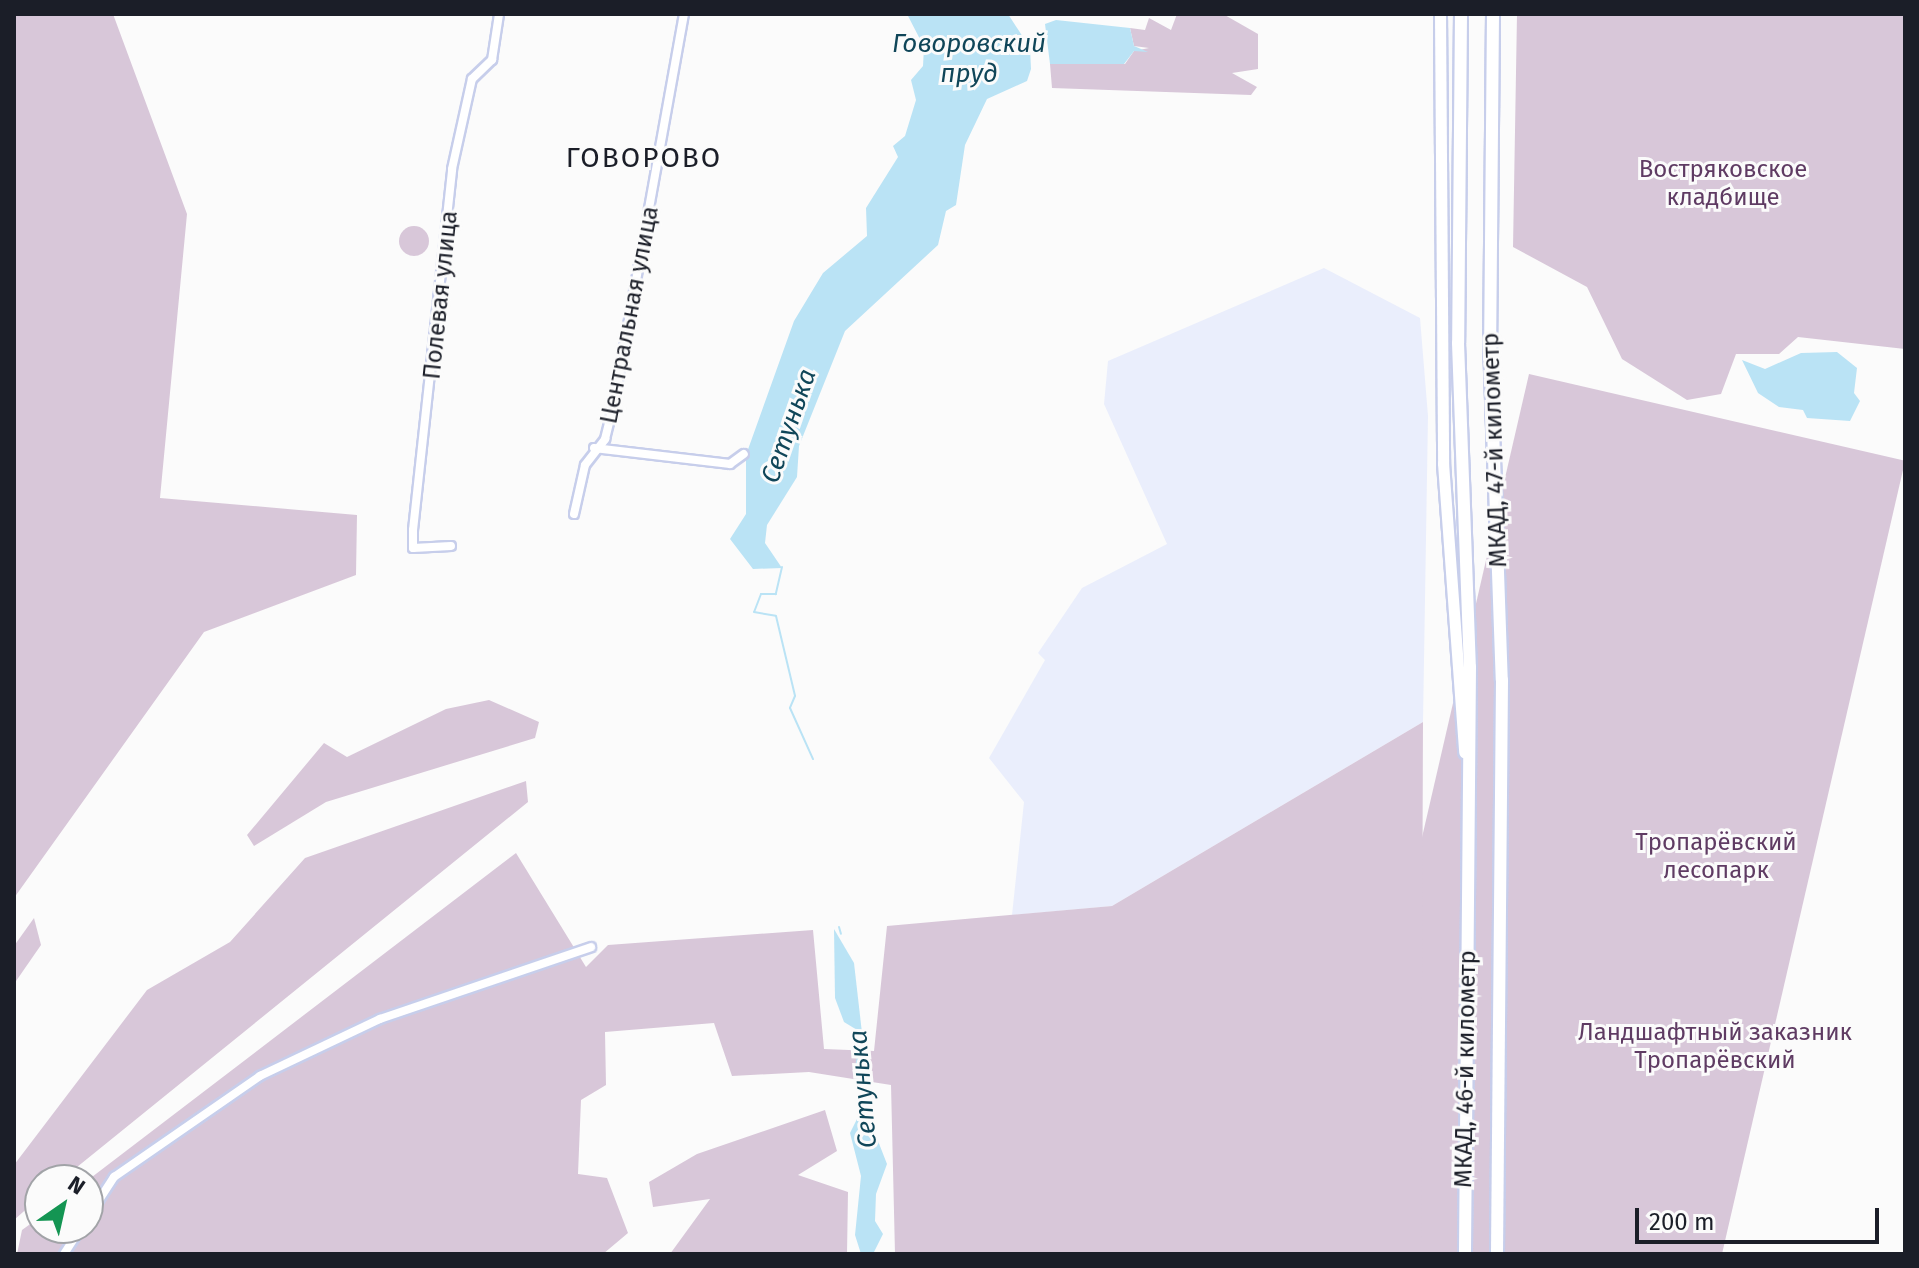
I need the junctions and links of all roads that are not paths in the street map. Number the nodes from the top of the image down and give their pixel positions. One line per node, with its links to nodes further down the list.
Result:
1 (499, 14): 9 (street, Полевая улица)
2 (684, 14): 6 (street, Центральная улица)
3 (1440, 14): 10 (main road)
4 (1461, 14): 10 (highway, МКАД, 47-й километр)
5 (1493, 14): 12 (highway, МКАД, 47-й километр)
6 (594, 448): 7 (street); 8 (street, Центральная улица)
7 (744, 454)
8 (574, 514)
9 (451, 546)
10 (1469, 798): 11 (highway, МКАД, 47-й километр)
11 (1468, 884): 15 (highway, МКАД, 46-й километр)
12 (1500, 886): 16 (highway, МКАД, 46-й километр)
13 (591, 947): 14 (street)
14 (104, 1192)
15 (1465, 1254)
16 (1497, 1254)

